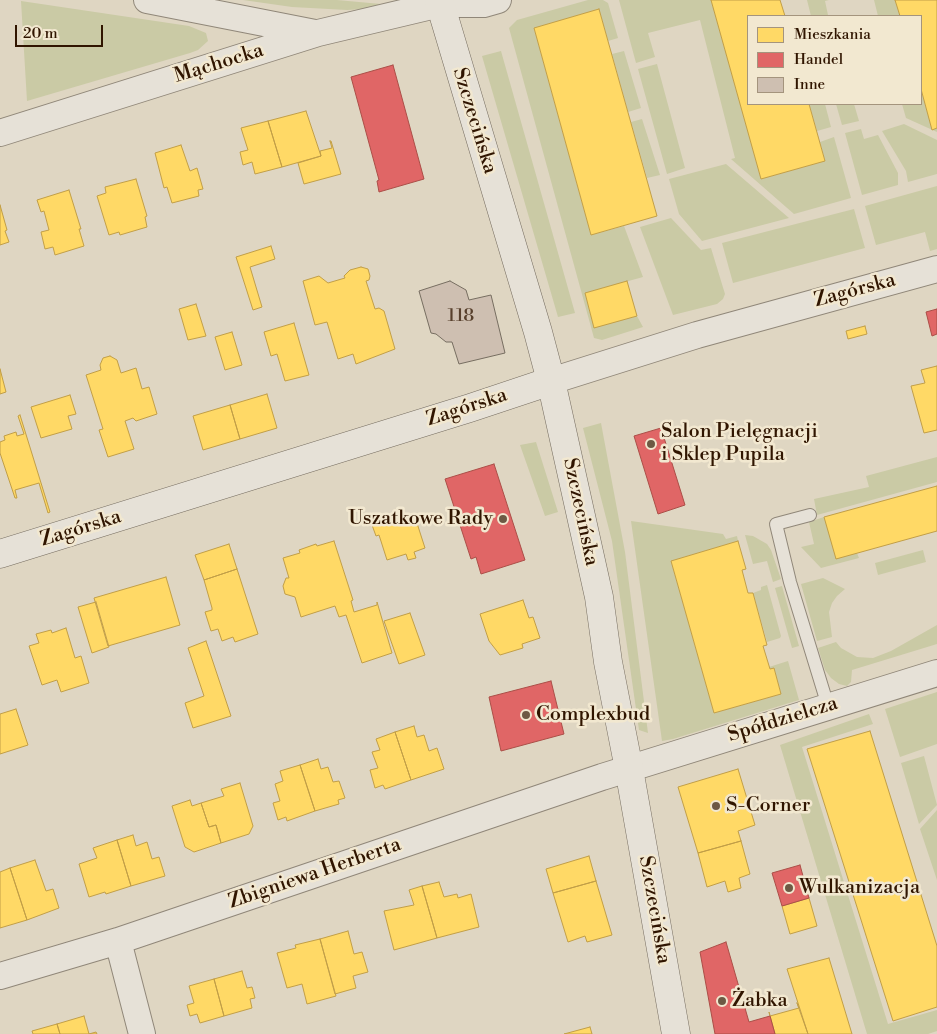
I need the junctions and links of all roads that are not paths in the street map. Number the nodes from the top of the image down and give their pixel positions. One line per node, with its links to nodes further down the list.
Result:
1 (147, 0): 4 (street)
2 (498, 0): 3 (street, Mąchocka)
3 (440, 2): 4 (street, Mąchocka); 7 (street, Szczecińska)
4 (318, 33): 5 (street, Mąchocka)
5 (0, 133)
6 (937, 269): 7 (street, Zagórska)
7 (551, 380): 9 (street, Zagórska); 12 (street, Szczecińska)
8 (810, 515): 11 (lane)
9 (0, 554)
10 (937, 673): 11 (street, Spółdzielcza)
11 (828, 706): 12 (street, Spółdzielcza)
12 (629, 769): 13 (street, Zbigniewa Herberta); 16 (street, Szczecińska)
13 (118, 941): 14 (street, Zbigniewa Herberta); 15 (street)
14 (0, 976)
15 (142, 1034)
16 (676, 1034)

